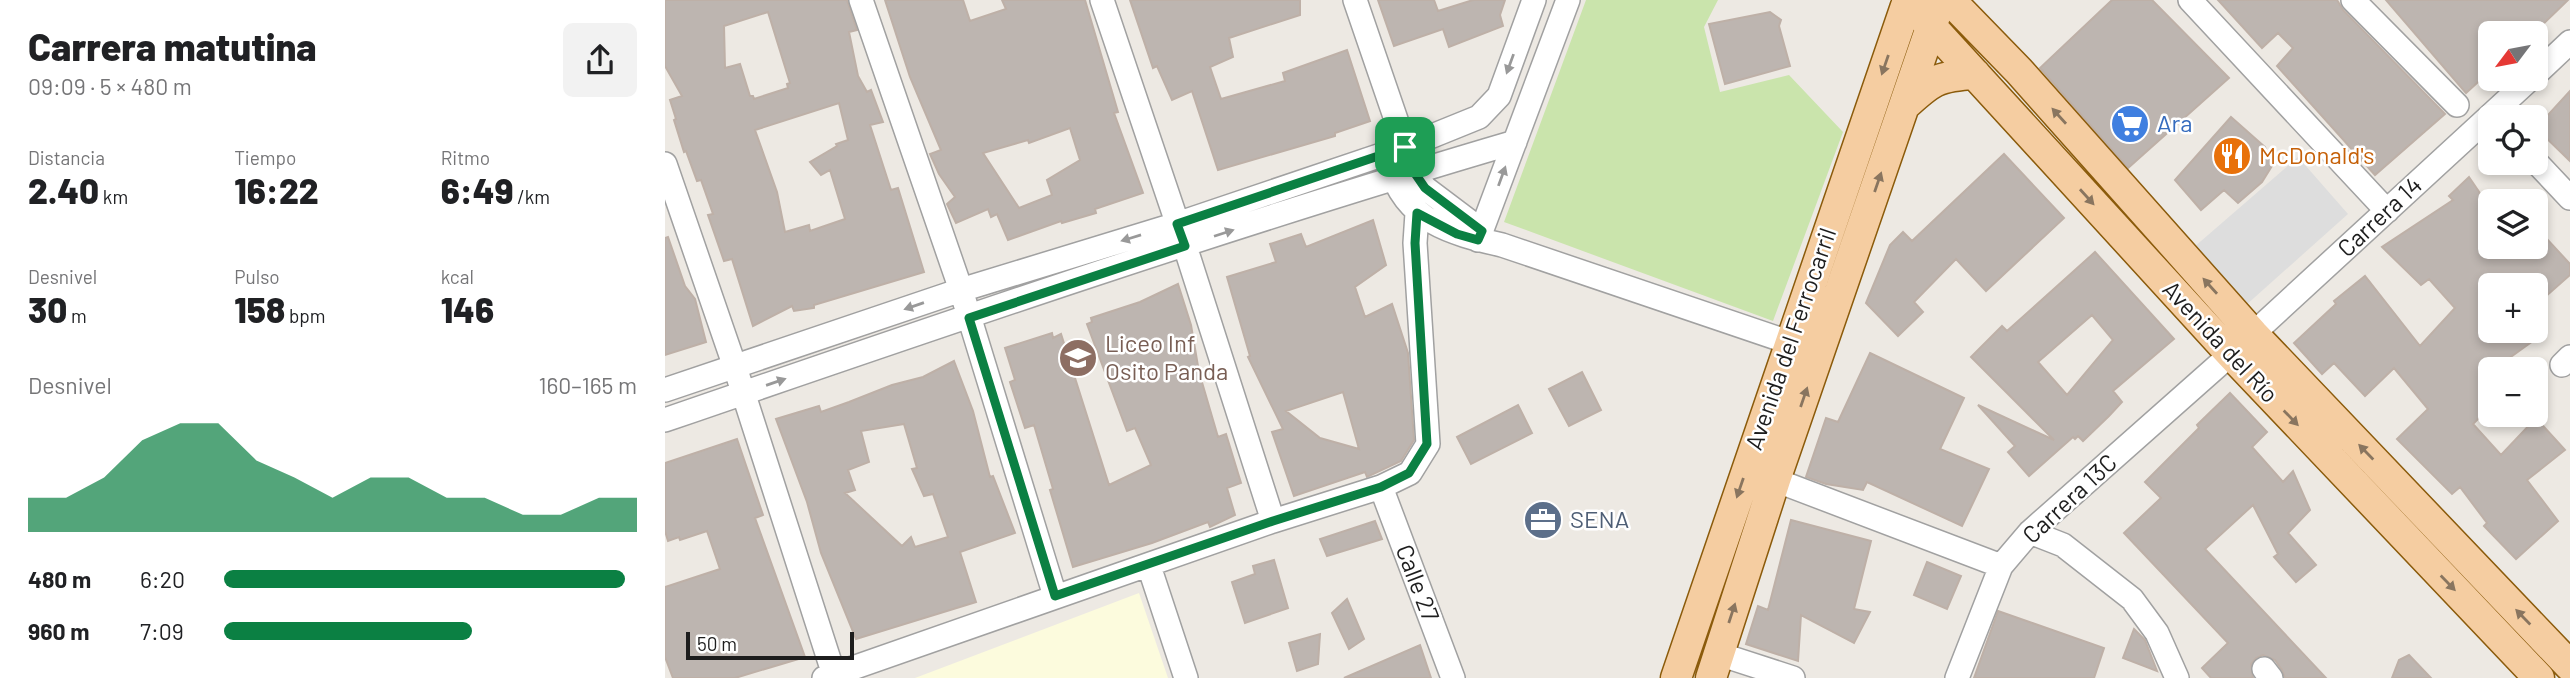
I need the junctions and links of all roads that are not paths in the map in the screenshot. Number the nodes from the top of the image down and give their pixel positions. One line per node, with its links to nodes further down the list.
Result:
1 (861, 0): 29 (street)
2 (1101, 0): 27 (street)
3 (1355, 0): 20 (street)
4 (1534, 0): 20 (street, one-way to 20)
5 (1568, 0): 19 (street)
6 (1908, 0): 10 (main road, Avenida del Río); 32 (main road, Avenida del Ferrocarril, one-way to 32)
7 (1950, 0): 31 (main road, Avenida del Río, one-way to 7)
8 (2190, 0): 25 (street)
9 (2353, 0): 15 (street)
10 (1937, 13): 13 (main road, Avenida del Río); 17 (main road, Avenida del Ferrocarril)
11 (2570, 42): 12 (street)
12 (2548, 63)
13 (1975, 74): 17 (main road); 34 (main road, Avenida del Río, one-way to 34)
14 (2518, 91): 16 (street, Carrera 14)
15 (2457, 105)
16 (2503, 105)
17 (1904, 106): 33 (main road, Avenida del Ferrocarril, one-way to 17)
18 (2478, 129): 25 (street, Carrera 14)
19 (1515, 142): 22 (street); 28 (street, one-way to 19)
20 (1396, 150): 22 (street); 27 (street)
21 (665, 164): 35 (street)
22 (1403, 175): 26 (street); 27 (street, one-way to 22); 28 (street)
23 (2548, 175): 24 (street)
24 (2570, 198)
25 (2386, 211): 31 (street, Carrera 14)
26 (1417, 213): 28 (street); 40 (street)
27 (1181, 235): 29 (street, one-way to 29); 30 (street); 41 (street)
28 (1480, 235): 32 (street)
29 (961, 290): 30 (street); 35 (street, one-way to 35)
30 (969, 318): 37 (street, one-way to 30); 45 (street)
31 (2253, 334): 34 (street, Carrera 14); 47 (main road, Avenida del Río, one-way to 31)
32 (1789, 343): 33 (street); 51 (main road, Avenida del Ferrocarril, one-way to 51)
33 (1819, 353): 39 (main road, Avenida del Ferrocarril, one-way to 33)
34 (2231, 354): 42 (street, Carrera 13C); 55 (main road, Avenida del Río, one-way to 55)
35 (735, 367): 36 (street); 37 (street)
36 (665, 390)
37 (743, 393): 38 (street); 48 (street)
38 (665, 420)
39 (1775, 480): 44 (street); 46 (main road, Avenida del Ferrocarril, one-way to 39)
40 (1381, 487): 41 (street); 50 (street, Calle 27)
41 (1273, 521): 43 (street)
42 (2030, 532): 44 (street, Carrera 13C); 54 (street)
43 (1149, 566): 45 (street); 49 (street)
44 (2001, 566): 53 (street, Carrera 13C)
45 (1055, 596): 48 (street)
46 (1715, 666): 52 (street)
47 (2570, 666)
48 (829, 676)
49 (1186, 678)
50 (1453, 678)
51 (1676, 678)
52 (1793, 678)
53 (1957, 678)
54 (2177, 678)
55 (2539, 678)

